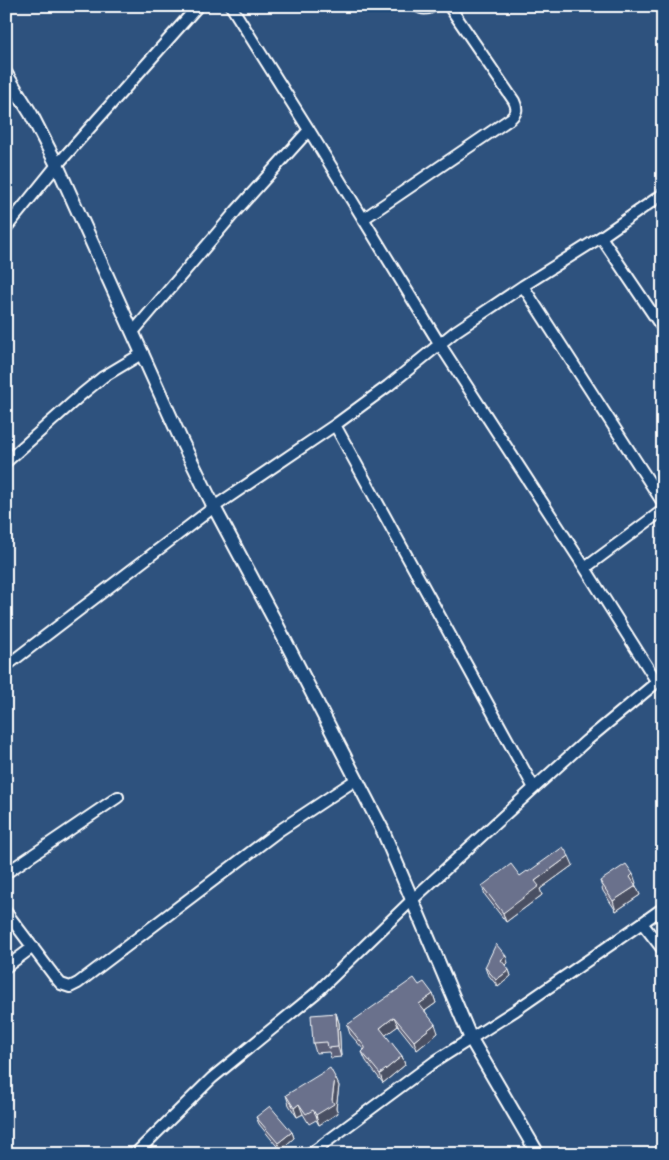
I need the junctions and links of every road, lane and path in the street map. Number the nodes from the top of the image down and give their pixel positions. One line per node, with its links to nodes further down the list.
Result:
1 (198, 6): 8 (street)
2 (231, 6): 7 (street)
3 (418, 6): 4 (street)
4 (434, 6)
5 (448, 6): 10 (street)
6 (6, 74): 8 (street)
7 (309, 130): 10 (street); 15 (street)
8 (57, 165): 11 (street); 15 (street)
9 (663, 194): 12 (street)
10 (363, 219): 16 (street)
11 (6, 228)
12 (601, 237): 13 (street); 14 (street)
13 (523, 286): 16 (street); 20 (street)
14 (663, 329)
15 (134, 332): 17 (street)
16 (439, 343): 18 (street); 23 (street)
17 (143, 353): 19 (street); 21 (street)
18 (335, 425): 21 (street); 27 (street)
19 (6, 462)
20 (663, 503)
21 (214, 508): 24 (street); 26 (street)
22 (663, 510): 23 (street)
23 (585, 568): 25 (street)
24 (6, 666)
25 (660, 680): 27 (street)
26 (357, 779): 30 (street); 34 (street)
27 (534, 788): 30 (street)
28 (118, 797): 29 (street)
29 (6, 873)
30 (412, 900): 37 (street); 38 (street)
31 (663, 908): 33 (street)
32 (6, 912): 34 (street)
33 (642, 923): 35 (street); 37 (street)
34 (32, 947): 36 (street)
35 (663, 950)
36 (6, 967)
37 (471, 1039): 39 (street); 40 (street)
38 (134, 1154)
39 (310, 1154)
40 (538, 1154)

